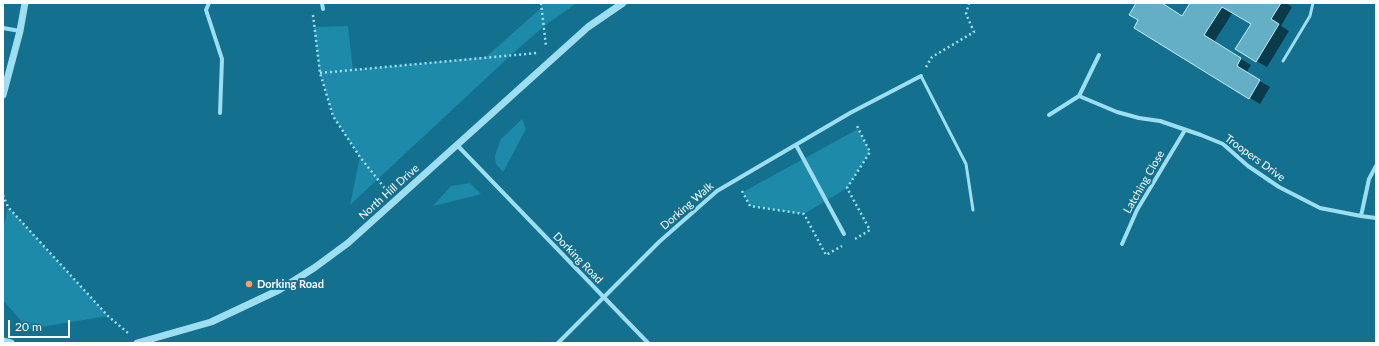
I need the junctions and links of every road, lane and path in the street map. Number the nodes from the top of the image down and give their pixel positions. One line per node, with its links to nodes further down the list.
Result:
1 (25, 3): 11 (street)
2 (209, 3): 20 (street)
3 (322, 3): 9 (street)
4 (541, 3): 12 (path)
5 (623, 3): 14 (street, North Hill Drive)
6 (969, 3): 17 (path)
7 (1313, 3): 15 (lane)
8 (312, 9): 16 (path)
9 (323, 9)
10 (3, 28): 11 (street)
11 (20, 31): 18 (street)
12 (546, 53): 14 (path); 16 (path)
13 (1099, 55): 19 (street)
14 (551, 59): 23 (street, North Hill Drive)
15 (1283, 61)
16 (320, 73): 27 (path)
17 (921, 76): 24 (street, Dorking Walk); 28 (lane)
18 (3, 95)
19 (1079, 96): 21 (street); 22 (street, Troopers Drive)
20 (220, 113)
21 (1050, 115)
22 (1185, 130): 29 (street, Troopers Drive); 32 (street, Latching Close)
23 (457, 145): 27 (street, North Hill Drive); 33 (street, Dorking Road)
24 (796, 145): 31 (street); 33 (street, Dorking Walk)
25 (1376, 166): 29 (street)
26 (3, 195): 36 (path)
27 (395, 202): 36 (street, North Hill Drive)
28 (973, 210)
29 (1361, 216): 30 (street, Troopers Drive)
30 (1376, 218)
31 (844, 234)
32 (1122, 244)
33 (604, 297): 37 (street, Dorking Road); 38 (street, Dorking Road)
34 (3, 341): 35 (street)
35 (12, 343)
36 (138, 343)
37 (558, 343)
38 (648, 343)

